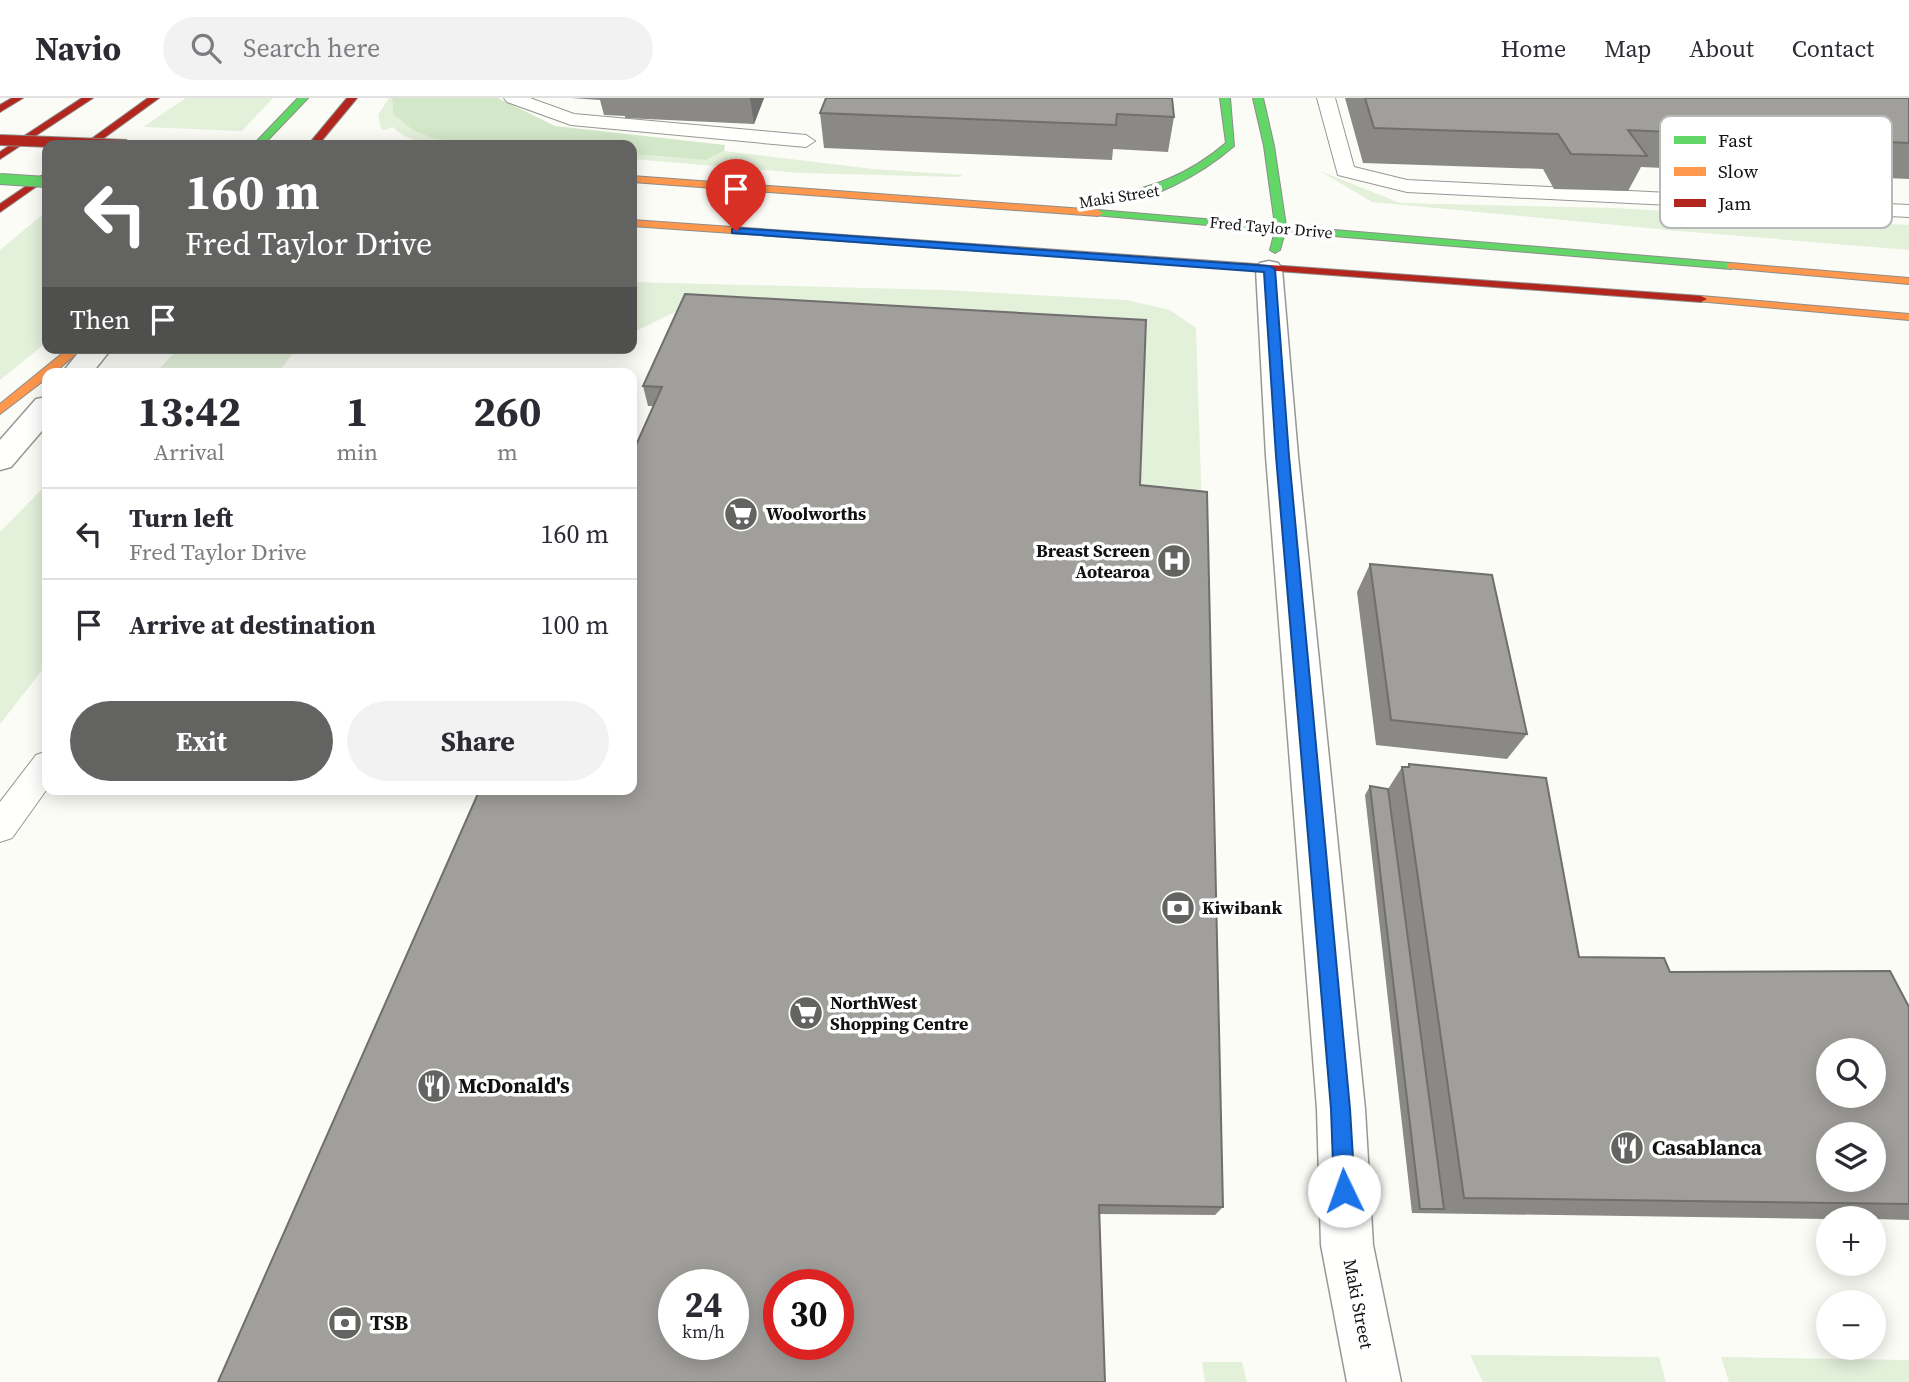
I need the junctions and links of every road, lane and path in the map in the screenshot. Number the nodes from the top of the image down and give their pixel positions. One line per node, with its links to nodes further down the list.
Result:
1 (8, 98): 11 (main road)
2 (18, 98): 12 (main road)
3 (88, 98): 19 (main road)
4 (154, 98): 14 (main road)
5 (303, 98): 15 (main road)
6 (352, 98): 16 (main road)
7 (513, 98): 17 (lane)
8 (1225, 98): 26 (main road, Maki Street)
9 (1258, 98): 28 (main road, Maki Street)
10 (1326, 98): 24 (lane)
11 (0, 102)
12 (0, 109)
13 (0, 140): 18 (main road, bridge)
14 (95, 140)
15 (262, 140)
16 (317, 140)
17 (806, 141)
18 (42, 142)
19 (0, 156)
20 (0, 179): 23 (main road, bridge)
21 (42, 179): 25 (main road)
22 (637, 180): 26 (main road, Fred Taylor Drive)
23 (42, 182)
24 (1660, 200)
25 (0, 209)
26 (1031, 209): 28 (main road, Fred Taylor Drive)
27 (637, 223): 29 (main road)
28 (1282, 228): 31 (main road, Maki Street); 32 (main road, Fred Taylor Drive)
29 (762, 233): 30 (main road); 31 (main road)
30 (637, 236)
31 (1269, 269): 33 (main road); 44 (street, Maki Street)
32 (1909, 281)
33 (1909, 317)
34 (70, 354): 36 (main road)
35 (93, 354): 37 (street)
36 (52, 368)
37 (80, 368)
38 (42, 376): 39 (main road)
39 (0, 410)
40 (42, 412): 41 (street)
41 (0, 460)
42 (42, 771): 43 (lane)
43 (0, 828)
44 (1374, 1382)

